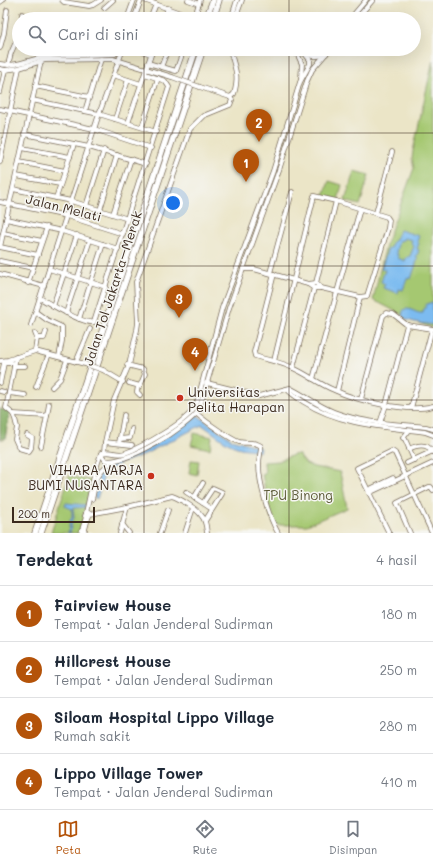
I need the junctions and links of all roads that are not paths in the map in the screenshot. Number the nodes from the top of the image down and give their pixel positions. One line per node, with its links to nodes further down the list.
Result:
1 (62, 0): 2 (street)
2 (101, 0)
3 (113, 0): 16 (street)
4 (134, 0): 19 (street)
5 (141, 0): 20 (street)
6 (144, 0): 15 (street)
7 (188, 0): 14 (street)
8 (213, 0): 25 (highway)
9 (219, 0): 26 (highway)
10 (236, 0): 27 (street)
11 (242, 0): 28 (street)
12 (366, 0): 29 (street); 30 (street)
13 (373, 0): 31 (street)
14 (200, 2): 24 (street)
15 (156, 4): 17 (street); 21 (street)
16 (104, 8)
17 (168, 8): 22 (street); 23 (street)
18 (6, 10): 32 (street)
19 (130, 12)
20 (137, 12)
21 (153, 12)
22 (167, 12)
23 (178, 12)
24 (196, 12)
25 (209, 12)
26 (215, 12)
27 (233, 12)
28 (238, 12)
29 (356, 12)
30 (361, 12)
31 (363, 12)
32 (2, 35): 33 (street)
33 (0, 48)
34 (12, 52): 54 (street)
35 (50, 56): 54 (street)
36 (114, 56): 48 (street)
37 (120, 56): 49 (street)
38 (150, 56): 52 (street)
39 (166, 56): 56 (street)
40 (181, 56): 56 (street)
41 (194, 56): 226 (highway, Jalan Tol Jakarta–Merak)
42 (201, 56): 227 (highway, Jalan Tol Jakarta–Merak)
43 (232, 56): 69 (street)
44 (299, 56): 64 (street)
45 (307, 56): 51 (street)
46 (324, 56): 55 (street)
47 (102, 59): 48 (street); 50 (street); 68 (street)
48 (113, 59): 49 (street)
49 (119, 60): 58 (street); 61 (street)
50 (41, 61): 57 (street); 66 (street)
51 (310, 62): 55 (street); 64 (street)
52 (148, 63): 56 (street); 58 (street)
53 (0, 64): 54 (street)
54 (8, 65)
55 (315, 66): 123 (street)
56 (162, 67)
57 (19, 68): 59 (street); 73 (street)
58 (147, 69): 60 (street); 69 (street, bridge)
59 (2, 70): 67 (street)
60 (145, 74): 62 (street); 65 (street)
61 (113, 75): 63 (street); 74 (street)
62 (158, 78): 78 (street); 80 (street)
63 (128, 80): 65 (street); 76 (street)
64 (300, 82): 149 (street)
65 (141, 84): 77 (street)
66 (35, 86): 68 (street); 70 (street)
67 (0, 92)
68 (89, 97): 72 (street)
69 (232, 97): 165 (street)
70 (32, 100): 72 (street); 75 (street)
71 (0, 109): 73 (street)
72 (85, 110): 74 (street)
73 (11, 111): 75 (street); 91 (street)
74 (99, 114): 76 (street); 79 (street)
75 (28, 115): 79 (street); 81 (street)
76 (115, 119): 77 (street)
77 (128, 123): 78 (street)
78 (142, 127): 80 (street)
79 (94, 129): 83 (street); 85 (street)
80 (156, 132): 85 (street)
81 (24, 134): 82 (street); 84 (street)
82 (74, 144): 83 (street); 89 (street)
83 (89, 146): 86 (street); 100 (street)
84 (22, 148): 89 (street); 92 (street)
85 (151, 148): 93 (street)
86 (104, 150): 88 (street); 104 (street)
87 (392, 152): 107 (street)
88 (118, 155): 90 (street); 106 (street)
89 (70, 157): 94 (street)
90 (131, 159): 93 (street); 108 (street)
91 (0, 162)
92 (19, 162): 94 (street); 95 (street)
93 (146, 164): 111 (street)
94 (65, 171): 96 (street)
95 (16, 176): 96 (street); 97 (street)
96 (60, 184): 99 (street)
97 (13, 190): 99 (street); 103 (street)
98 (292, 192): 130 (street)
99 (56, 198): 100 (street)
100 (71, 201): 104 (street); 109 (street)
101 (336, 201): 105 (street); 133 (street); 136 (street)
102 (0, 202): 103 (street, Jalan Melati)
103 (10, 204): 109 (street, Jalan Melati); 110 (street)
104 (86, 206): 106 (street)
105 (360, 209): 107 (street); 142 (street)
106 (100, 210): 108 (street)
107 (376, 213): 144 (street)
108 (113, 214): 111 (street)
109 (67, 216): 113 (street); 115 (street, Jalan Melati)
110 (6, 219): 112 (street); 114 (street)
111 (128, 219): 115 (street)
112 (47, 228): 113 (street); 118 (street)
113 (62, 231): 116 (street); 126 (street)
114 (3, 233): 118 (street); 120 (street)
115 (123, 234): 121 (street)
116 (77, 236): 117 (street); 129 (street)
117 (90, 240): 119 (street); 132 (street)
118 (42, 241): 122 (street)
119 (103, 244): 121 (street); 135 (street)
120 (0, 247): 122 (street)
121 (118, 249): 139 (street)
122 (38, 255): 125 (street)
123 (246, 260): 127 (street); 128 (street)
124 (0, 261): 125 (street)
125 (33, 268): 134 (street)
126 (49, 269): 129 (street); 138 (street)
127 (243, 269): 128 (street); 143 (street)
128 (254, 269): 130 (street)
129 (64, 273): 132 (street); 146 (street)
130 (272, 274): 133 (street); 161 (street)
131 (0, 275): 134 (street)
132 (78, 278): 135 (street); 148 (street)
133 (293, 280): 137 (street); 161 (street)
134 (29, 282): 138 (street)
135 (91, 282): 139 (street); 150 (street)
136 (316, 283): 137 (street); 141 (street)
137 (308, 284): 140 (street)
138 (44, 286): 145 (street)
139 (106, 287): 150 (street)
140 (314, 288): 141 (street); 167 (street)
141 (321, 288): 142 (street)
142 (337, 291): 144 (street); 168 (street)
143 (235, 292): 149 (street); 172 (street)
144 (360, 296): 178 (street)
145 (40, 298): 146 (street); 147 (street)
146 (53, 306): 148 (street)
147 (36, 312): 151 (street); 159 (street)
148 (66, 313): 150 (street)
149 (220, 318): 177 (street)
150 (79, 319)
151 (31, 325)
152 (407, 325): 154 (street); 182 (street); 184 (street)
153 (90, 329): 162 (street)
154 (432, 329): 186 (street)
155 (46, 332): 156 (street)
156 (35, 351): 157 (street); 158 (street)
157 (49, 354): 159 (street); 174 (street)
158 (16, 357): 163 (street); 164 (street)
159 (59, 357): 160 (street)
160 (67, 360): 162 (street); 175 (street)
161 (274, 361): 167 (street)
162 (76, 362): 169 (street, bridge)
163 (1, 363): 164 (street); 170 (street)
164 (13, 365): 166 (street); 179 (street)
165 (128, 365): 169 (street); 173 (street)
166 (25, 366)
167 (294, 368): 168 (street)
168 (313, 379): 178 (street)
169 (122, 381): 198 (street); 203 (street)
170 (0, 383)
171 (129, 383): 173 (street)
172 (207, 383): 176 (street); 177 (street); 188 (street)
173 (138, 386): 181 (street)
174 (36, 387)
175 (52, 387)
176 (287, 389): 191 (street); 193 (street)
177 (200, 391): 204 (street)
178 (336, 391): 182 (street)
179 (10, 393): 180 (street); 187 (street)
180 (25, 395)
181 (140, 395)
182 (361, 399): 184 (street)
183 (49, 404): 190 (street)
184 (386, 405): 186 (street); 191 (street)
185 (433, 406): 186 (street)
186 (411, 408)
187 (13, 414): 190 (street); 196 (street)
188 (197, 414): 205 (street); 235 (street)
189 (124, 415): 197 (street)
190 (47, 416): 200 (street)
191 (380, 423): 193 (street)
192 (132, 429): 197 (street)
193 (408, 429): 194 (street); 195 (street); 201 (street)
194 (433, 429)
195 (433, 435)
196 (27, 436)
197 (120, 441): 198 (street); 199 (street)
198 (105, 442): 203 (street)
199 (132, 445)
200 (41, 446)
201 (409, 449): 202 (street); 207 (street)
202 (433, 451): 207 (street)
203 (103, 453): 204 (street); 206 (street); 217 (street)
204 (117, 454): 206 (street)
205 (121, 458): 206 (street); 217 (street)
206 (104, 459)
207 (414, 460): 209 (street)
208 (433, 462): 210 (street)
209 (407, 463)
210 (405, 474): 213 (street); 213 (street); 215 (street)
211 (203, 482): 216 (street)
212 (433, 490): 215 (street)
213 (368, 491): 236 (street)
214 (186, 492): 216 (street)
215 (414, 495): 237 (street); 238 (street)
216 (194, 498): 218 (street)
217 (90, 502): 223 (street)
218 (203, 503): 221 (street); 221 (street)
219 (127, 507): 220 (street); 223 (street); 225 (street)
220 (193, 508): 224 (street); 233 (street)
221 (212, 509): 224 (street)
222 (168, 510): 232 (street)
223 (88, 513): 228 (street); 229 (street)
224 (205, 521): 234 (street)
225 (122, 524): 230 (street); 231 (street)
226 (35, 533)
227 (41, 533)
228 (81, 533)
229 (84, 533)
230 (120, 533)
231 (130, 533)
232 (160, 533)
233 (185, 533)
234 (207, 533)
235 (278, 533)
236 (389, 533)
237 (410, 533)
238 (432, 533)

